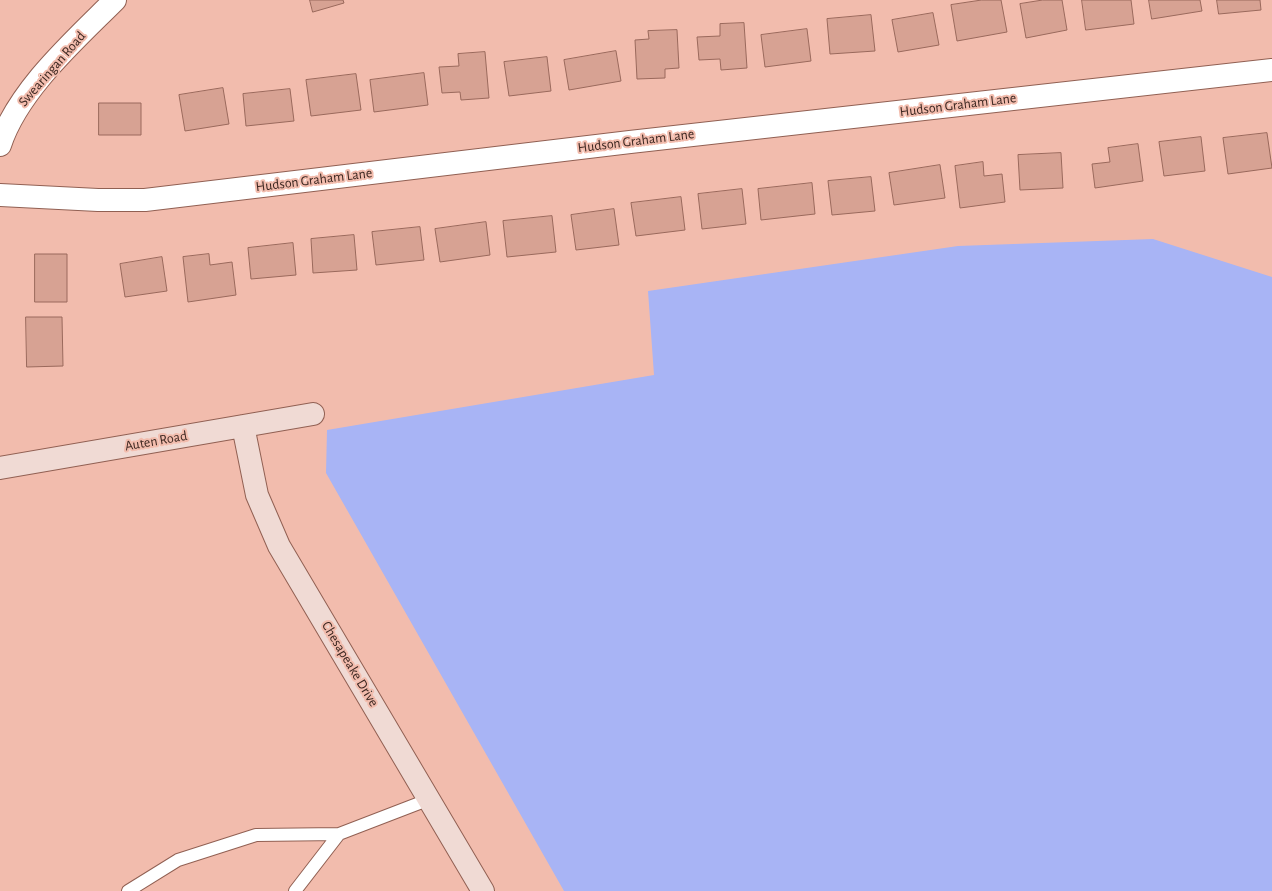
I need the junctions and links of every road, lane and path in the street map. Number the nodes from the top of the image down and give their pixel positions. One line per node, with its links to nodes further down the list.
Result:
1 (115, 0): 3 (street, Swearingan Road)
2 (1272, 70): 4 (street, Hudson Graham Lane)
3 (0, 145)
4 (0, 195)
5 (313, 414): 6 (street, Auten Road)
6 (243, 426): 7 (street, Auten Road); 8 (street, Chesapeake Drive)
7 (0, 468)
8 (430, 799): 9 (lane); 12 (street, Chesapeake Drive)
9 (340, 834): 10 (lane); 11 (lane)
10 (128, 891)
11 (295, 891)
12 (483, 891)

